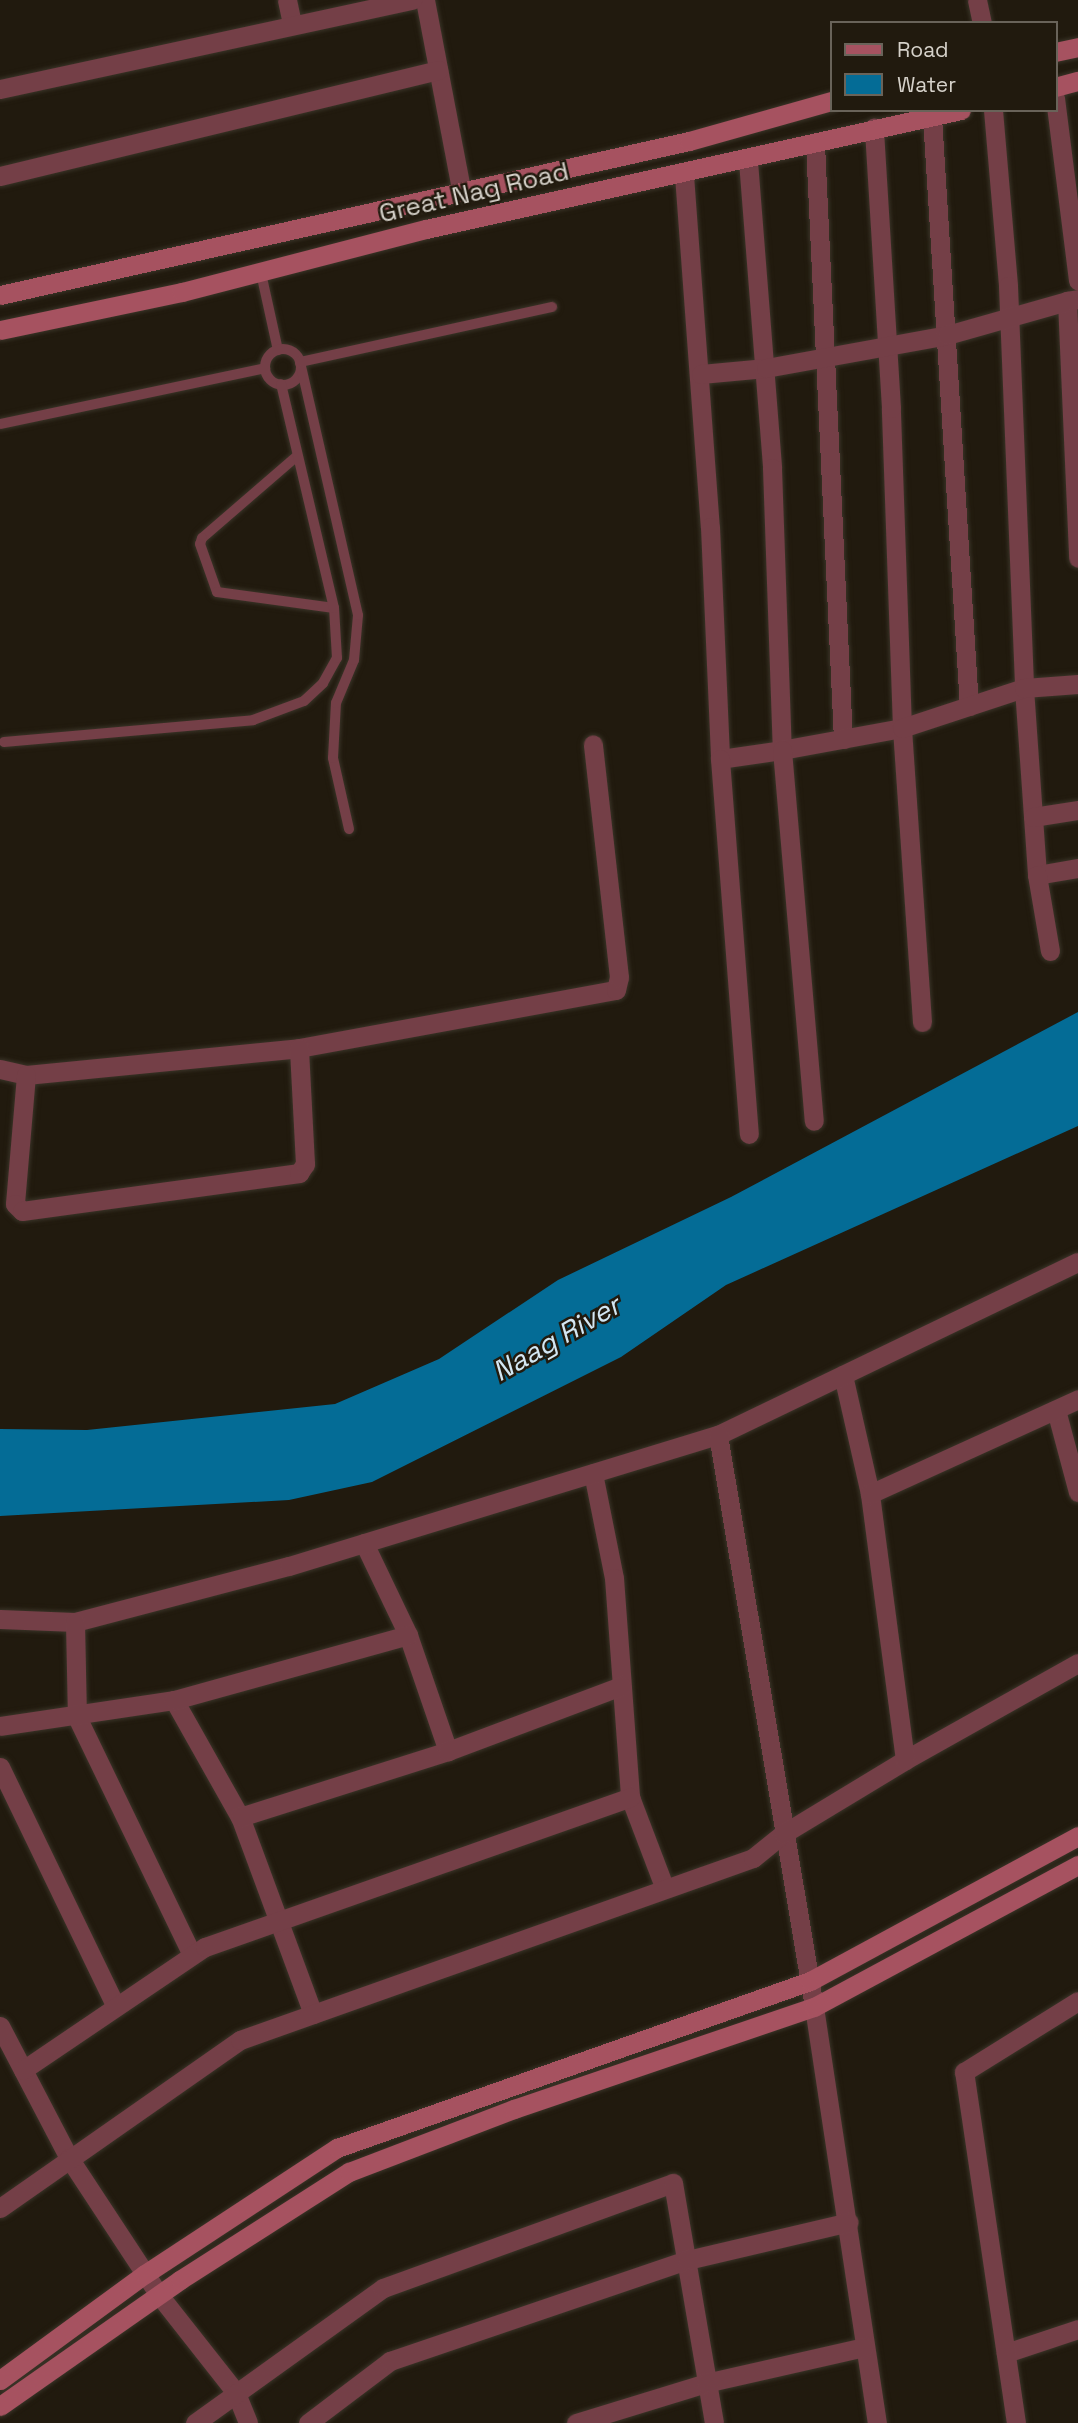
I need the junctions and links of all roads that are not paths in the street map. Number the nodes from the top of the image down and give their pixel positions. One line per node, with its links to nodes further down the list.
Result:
1 (287, 0): 6 (street)
2 (412, 0): 6 (street)
3 (425, 0): 9 (street)
4 (977, 0): 5 (street)
5 (982, 21)
6 (292, 24): 12 (street)
7 (1078, 47): 8 (main road)
8 (1057, 52)
9 (438, 70): 22 (street); 23 (street)
10 (1078, 80): 11 (main road)
11 (1057, 86)
12 (0, 89)
13 (830, 101): 23 (main road, Great Nag Road)
14 (953, 112): 17 (main road, Great Nag Road)
15 (993, 112): 30 (street)
16 (1057, 112): 26 (street)
17 (932, 117): 18 (main road, Great Nag Road); 32 (street)
18 (874, 128): 19 (main road, Great Nag Road); 33 (street)
19 (815, 144): 20 (main road, Great Nag Road); 35 (street)
20 (748, 161): 21 (main road, Great Nag Road); 38 (street)
21 (684, 175): 24 (main road, Great Nag Road); 39 (street)
22 (0, 176)
23 (461, 188): 24 (main road); 27 (main road, Great Nag Road)
24 (467, 220): 25 (main road, Great Nag Road)
25 (261, 273): 31 (main road, Great Nag Road); 34 (lane)
26 (1078, 281)
27 (0, 295)
28 (1073, 300): 30 (street); 43 (street)
29 (552, 307): 36 (lane)
30 (1009, 318): 32 (street); 46 (street)
31 (0, 330)
32 (947, 335): 33 (street); 47 (street)
33 (887, 346): 35 (street); 48 (street)
34 (278, 350): 36 (lane); 37 (lane)
35 (823, 358): 38 (street); 49 (street)
36 (300, 362): 40 (lane); 56 (lane)
37 (265, 368): 40 (lane); 41 (lane)
38 (766, 368): 39 (street); 52 (street)
39 (701, 374): 53 (street)
40 (281, 384): 42 (lane)
41 (0, 424)
42 (297, 456): 44 (lane); 44 (lane)
43 (1078, 558)
44 (334, 608): 50 (lane)
45 (1078, 684): 46 (street)
46 (1024, 688): 47 (street); 55 (street)
47 (969, 706): 48 (street)
48 (902, 729): 49 (street); 60 (street)
49 (842, 739): 52 (street)
50 (4, 742)
51 (593, 744): 61 (street)
52 (782, 750): 53 (street); 64 (street)
53 (720, 759): 65 (street)
54 (1078, 810): 55 (street)
55 (1033, 817): 58 (street)
56 (349, 829)
57 (1078, 868): 58 (street)
58 (1037, 875): 59 (street)
59 (1050, 951)
60 (922, 1022)
61 (299, 1048): 63 (street); 63 (street)
62 (0, 1069): 63 (street)
63 (26, 1075)
64 (814, 1121)
65 (749, 1134)
66 (1078, 1262): 67 (street)
67 (843, 1375): 70 (street); 73 (street)
68 (1078, 1399): 69 (street)
69 (1055, 1409): 72 (street); 73 (street)
70 (718, 1435): 71 (street); 88 (street)
71 (593, 1474): 74 (street); 79 (street)
72 (1078, 1492)
73 (870, 1494): 84 (street)
74 (364, 1543): 76 (street); 77 (street)
75 (0, 1619): 76 (street)
76 (75, 1622): 81 (street)
77 (408, 1635): 80 (street); 83 (street)
78 (1078, 1663): 84 (street)
79 (621, 1686): 83 (street); 86 (street)
80 (174, 1700): 81 (street); 87 (street)
81 (77, 1717): 82 (street); 93 (street)
82 (0, 1726)
83 (449, 1751): 87 (street)
84 (905, 1759): 88 (street)
85 (0, 1768): 96 (street)
86 (630, 1797): 91 (street); 92 (street)
87 (240, 1816): 92 (street)
88 (783, 1834): 91 (street); 94 (street)
89 (1078, 1836): 94 (main road)
90 (1078, 1864): 97 (main road)
91 (665, 1889): 98 (street)
92 (280, 1920): 93 (street); 98 (street)
93 (192, 1955): 96 (street)
94 (810, 1982): 97 (street); 106 (main road)
95 (1078, 2001): 110 (street)
96 (115, 2006): 101 (street)
97 (814, 2007): 104 (street); 107 (main road)
98 (313, 2014): 102 (street)
99 (0, 2026): 100 (street)
100 (5, 2048): 101 (street)
101 (23, 2070): 102 (street)
102 (69, 2158): 103 (street); 106 (street)
103 (0, 2208)
104 (849, 2222): 105 (street); 109 (street)
105 (687, 2260): 112 (street); 113 (street); 117 (street)
106 (145, 2273): 107 (street); 111 (main road)
107 (159, 2295): 113 (street); 114 (main road)
108 (1078, 2329): 110 (street)
109 (864, 2347): 112 (street); 120 (street)
110 (1006, 2353): 121 (street)
111 (0, 2380)
112 (706, 2384): 118 (street); 119 (street)
113 (236, 2393): 115 (street); 116 (street)
114 (0, 2406)
115 (195, 2423)
116 (248, 2423)
117 (308, 2423)
118 (576, 2423)
119 (714, 2423)
120 (877, 2423)
121 (1016, 2423)

